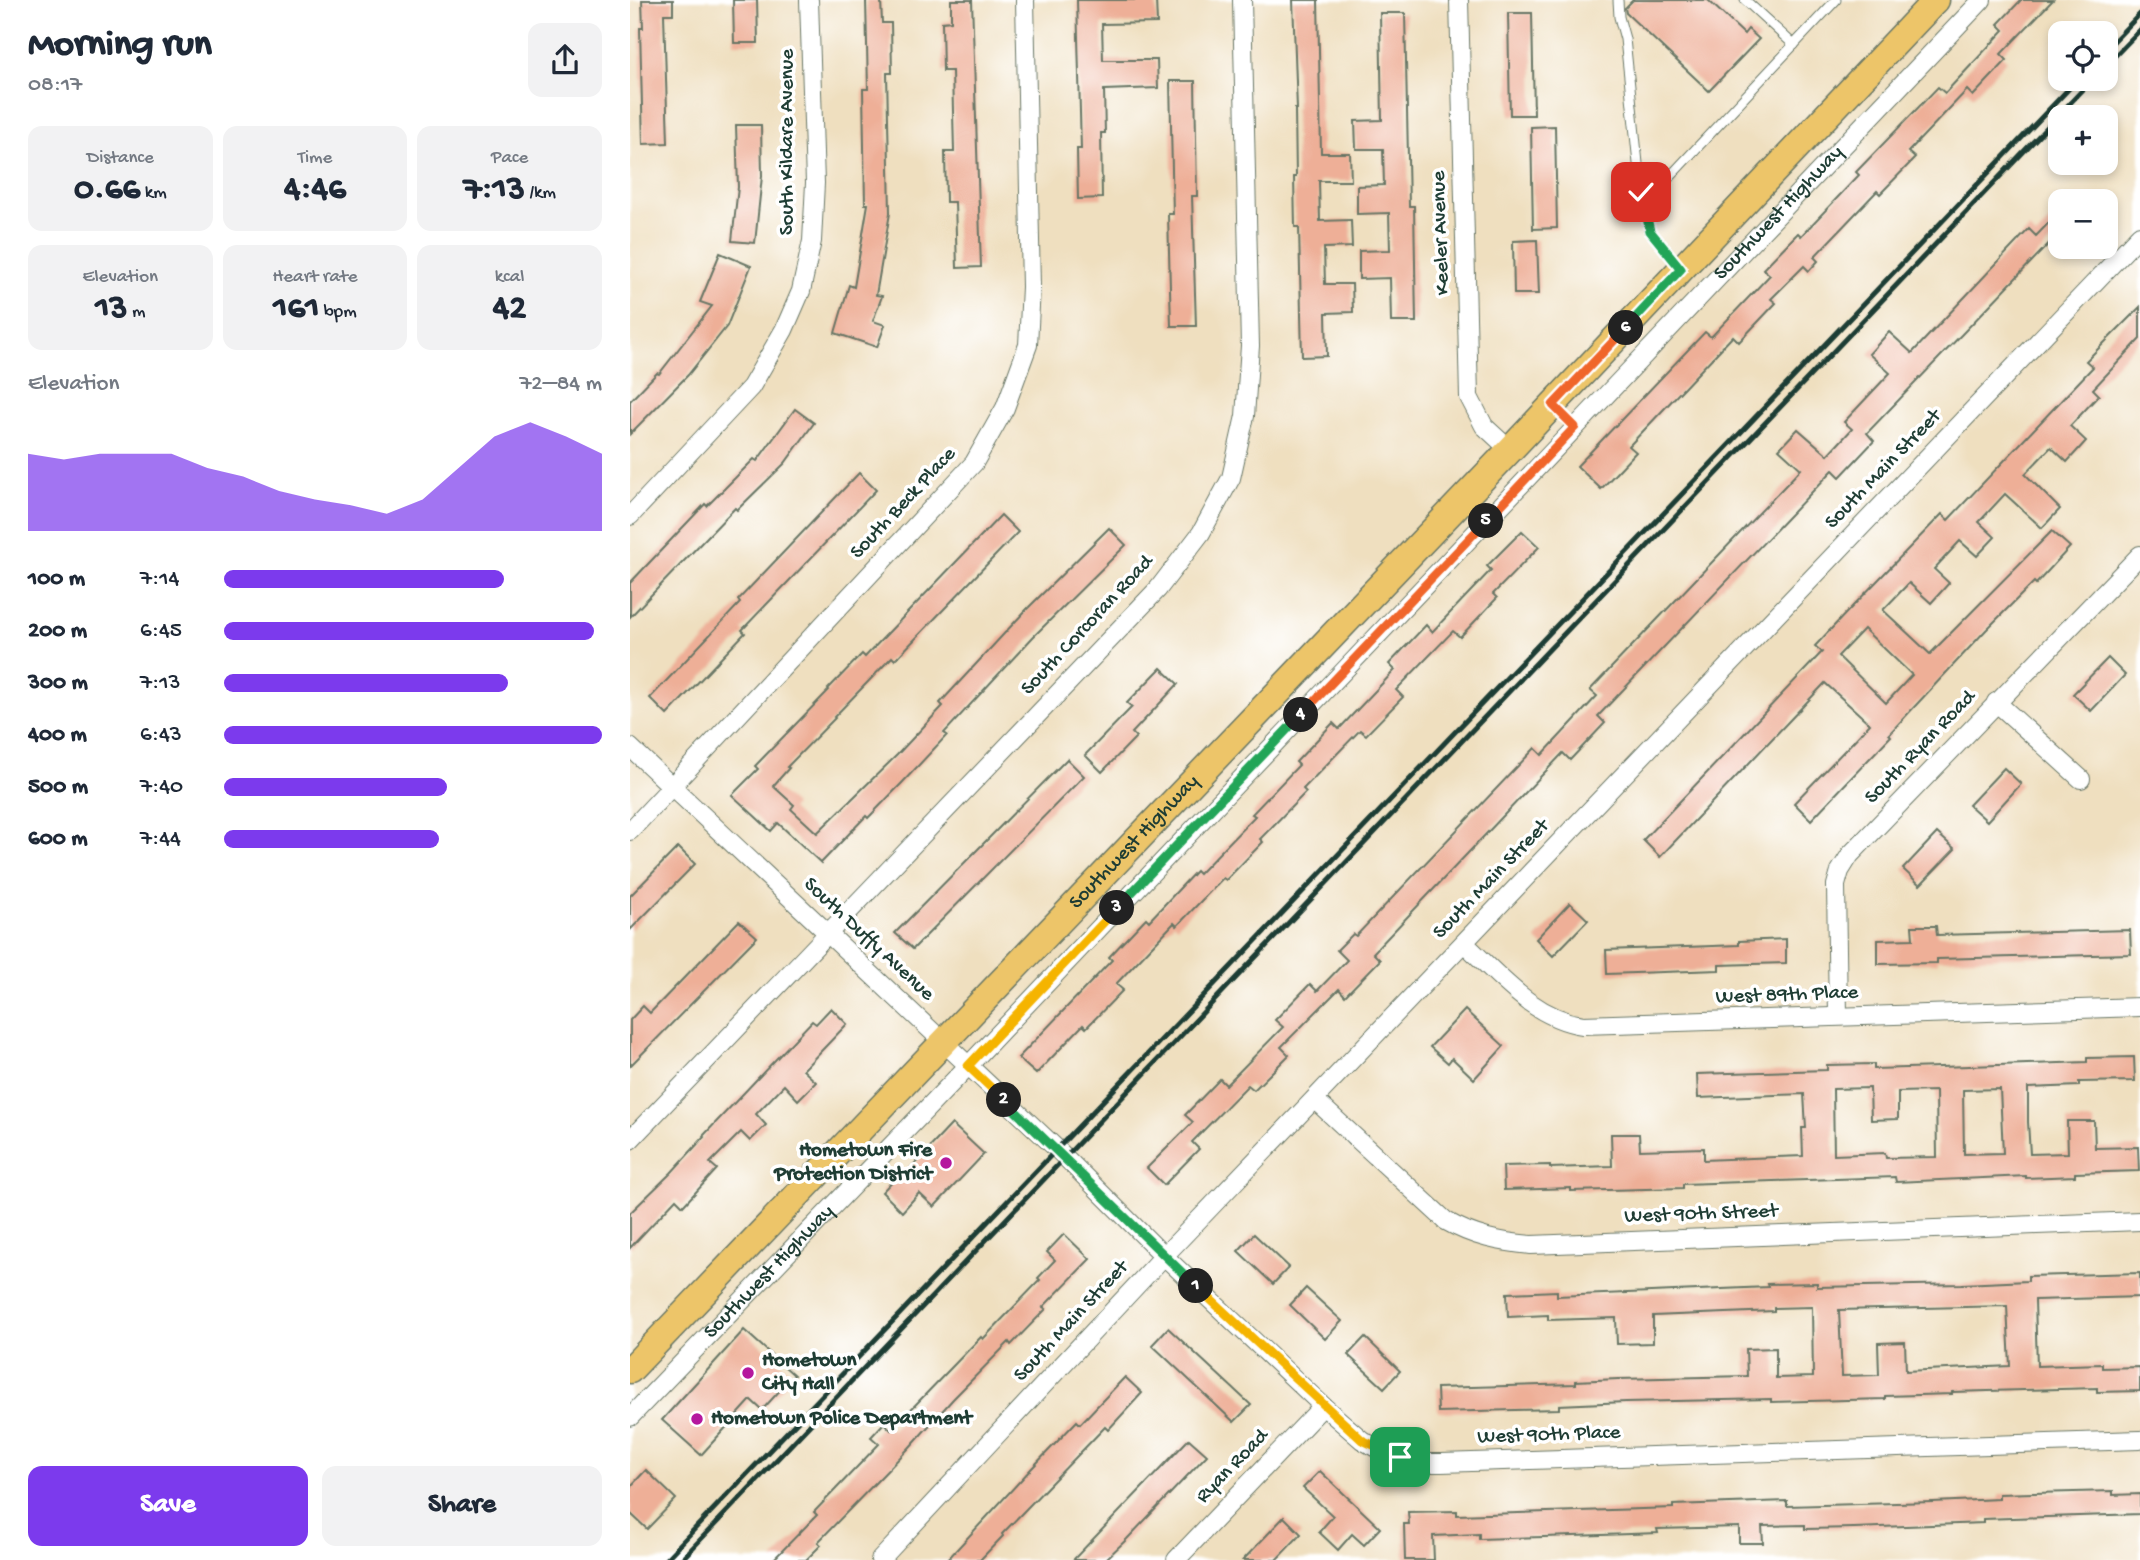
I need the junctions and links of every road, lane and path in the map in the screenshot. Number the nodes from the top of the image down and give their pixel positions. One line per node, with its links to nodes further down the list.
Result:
1 (809, 0): 17 (street, South Kildare Avenue)
2 (1025, 0): 22 (street, South Beck Place)
3 (1242, 0): 24 (street, South Corcoran Road)
4 (1459, 0): 16 (street, Keeler Avenue)
5 (1618, 0): 11 (lane)
6 (1745, 0): 10 (lane)
7 (1836, 0): 10 (lane)
8 (1936, 0): 13 (main road, Southwest Highway)
9 (1982, 0): 15 (street, Southwest Highway)
10 (1794, 45): 11 (lane)
11 (1644, 204): 13 (lane)
12 (2140, 235): 25 (street, South Main Street)
13 (1681, 269): 14 (main road, Southwest Highway)
14 (1553, 405): 15 (street); 16 (main road, Southwest Highway)
15 (1575, 427): 29 (street, Southwest Highway)
16 (1510, 450): 28 (main road, Southwest Highway)
17 (630, 516)
18 (2140, 555): 19 (street, South Ryan Road)
19 (1996, 702): 21 (street); 27 (street, South Ryan Road)
20 (630, 747): 22 (street, South Duffy Avenue)
21 (2081, 779)
22 (671, 788): 23 (street, South Beck Place); 24 (street, South Duffy Avenue)
23 (630, 831)
24 (827, 932): 28 (street, South Duffy Avenue); 31 (street, South Corcoran Road)
25 (1464, 943): 27 (street, West 89th Place); 30 (street, South Main Street)
26 (2140, 1007): 27 (street, West 89th Place)
27 (1838, 1016)
28 (942, 1042): 29 (street, South Duffy Avenue); 35 (main road, Southwest Highway)
29 (968, 1066): 32 (street, South Duffy Avenue); 37 (street, Southwest Highway)
30 (1315, 1100): 33 (street, West 90th Street); 34 (street, South Main Street)
31 (630, 1139)
32 (1073, 1167): 34 (street, West 90th Place)
33 (2140, 1221)
34 (1164, 1256): 36 (street, West 90th Place); 39 (street, South Main Street)
35 (630, 1370)
36 (1322, 1406): 38 (street, West 90th Place); 40 (street, Ryan Road)
37 (630, 1417)
38 (2140, 1440)
39 (880, 1560)
40 (1176, 1560)

